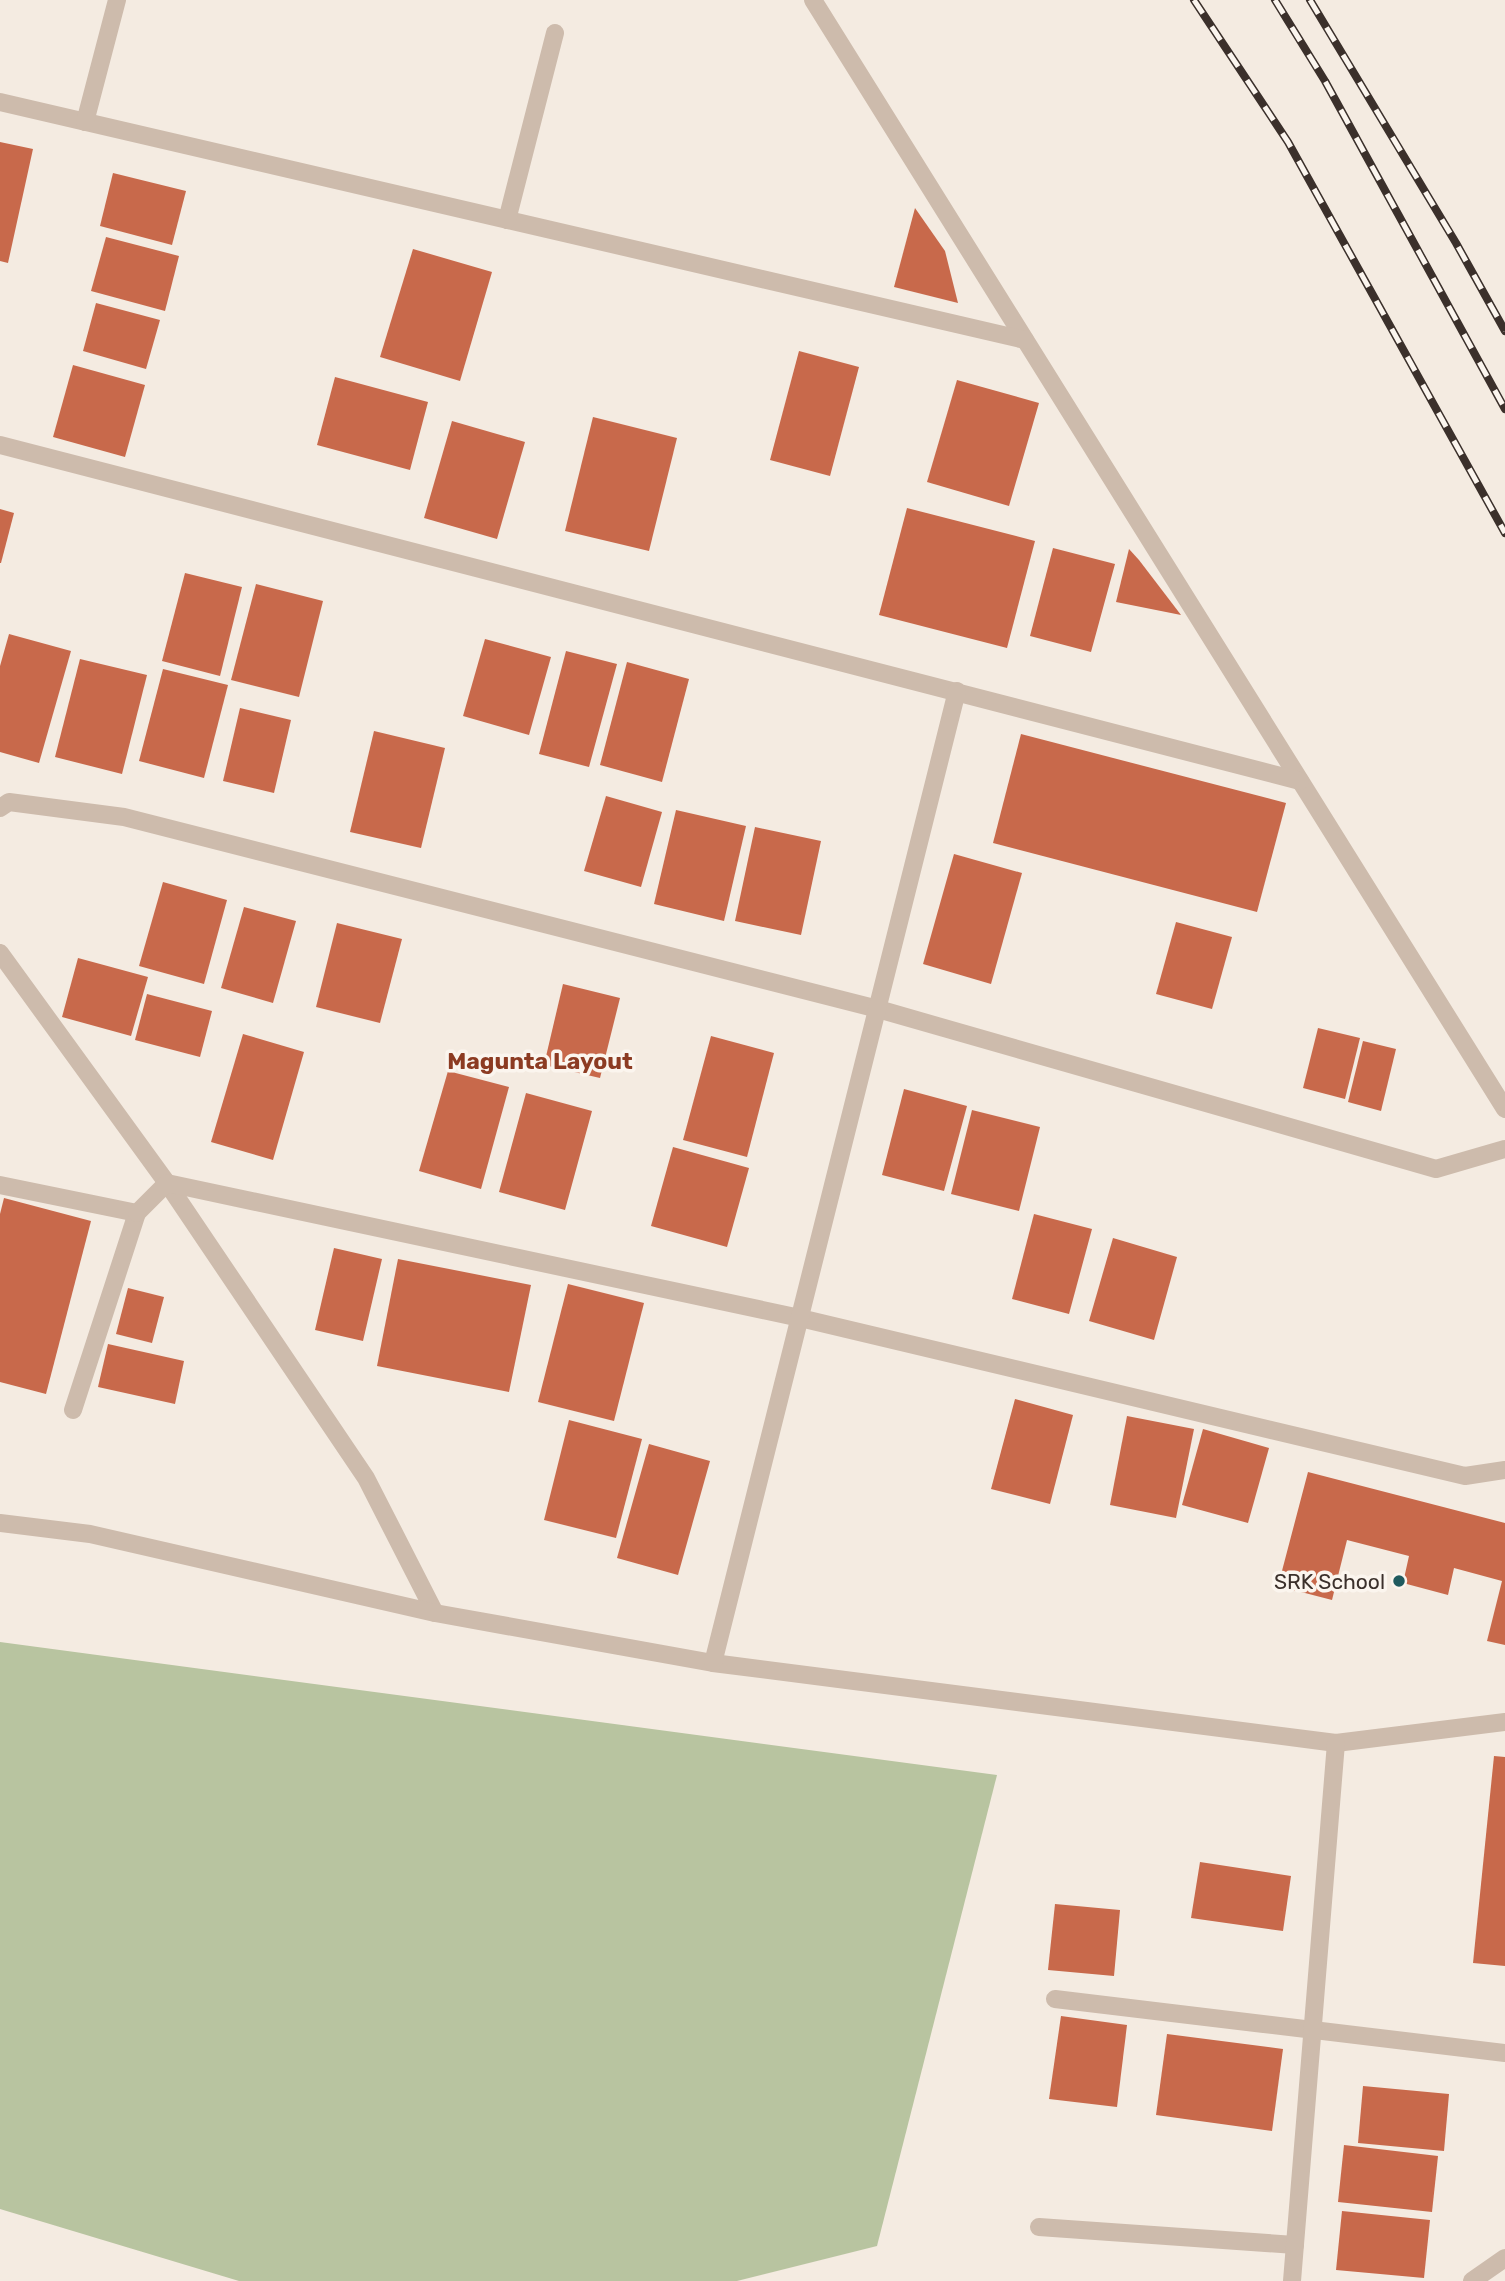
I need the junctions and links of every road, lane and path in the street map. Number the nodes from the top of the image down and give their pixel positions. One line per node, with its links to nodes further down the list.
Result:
1 (117, 0): 5 (street)
2 (813, 0): 7 (street)
3 (555, 33): 6 (street)
4 (0, 102): 5 (street)
5 (85, 122): 6 (street)
6 (507, 220): 7 (street)
7 (1025, 340): 10 (street)
8 (0, 445): 9 (street)
9 (957, 691): 10 (street); 13 (street)
10 (1300, 781): 14 (street)
11 (0, 808): 13 (street)
12 (0, 953): 16 (street)
13 (878, 1009): 15 (street); 19 (street)
14 (1505, 1109)
15 (1505, 1149)
16 (167, 1183): 18 (street); 19 (street); 23 (street)
17 (0, 1185): 18 (street)
18 (137, 1213): 20 (street)
19 (800, 1318): 21 (street); 24 (street)
20 (73, 1410)
21 (1505, 1470)
22 (0, 1523): 23 (street)
23 (435, 1613): 24 (street)
24 (713, 1663): 26 (street)
25 (1505, 1722): 26 (street)
26 (1336, 1743): 28 (street)
27 (1055, 1999): 28 (street)
28 (1312, 2028): 29 (street); 31 (street)
29 (1505, 2053)
30 (1039, 2227): 31 (street)
31 (1295, 2245): 33 (street)
32 (1505, 2258): 34 (street)
33 (1292, 2281)
34 (1472, 2281)

